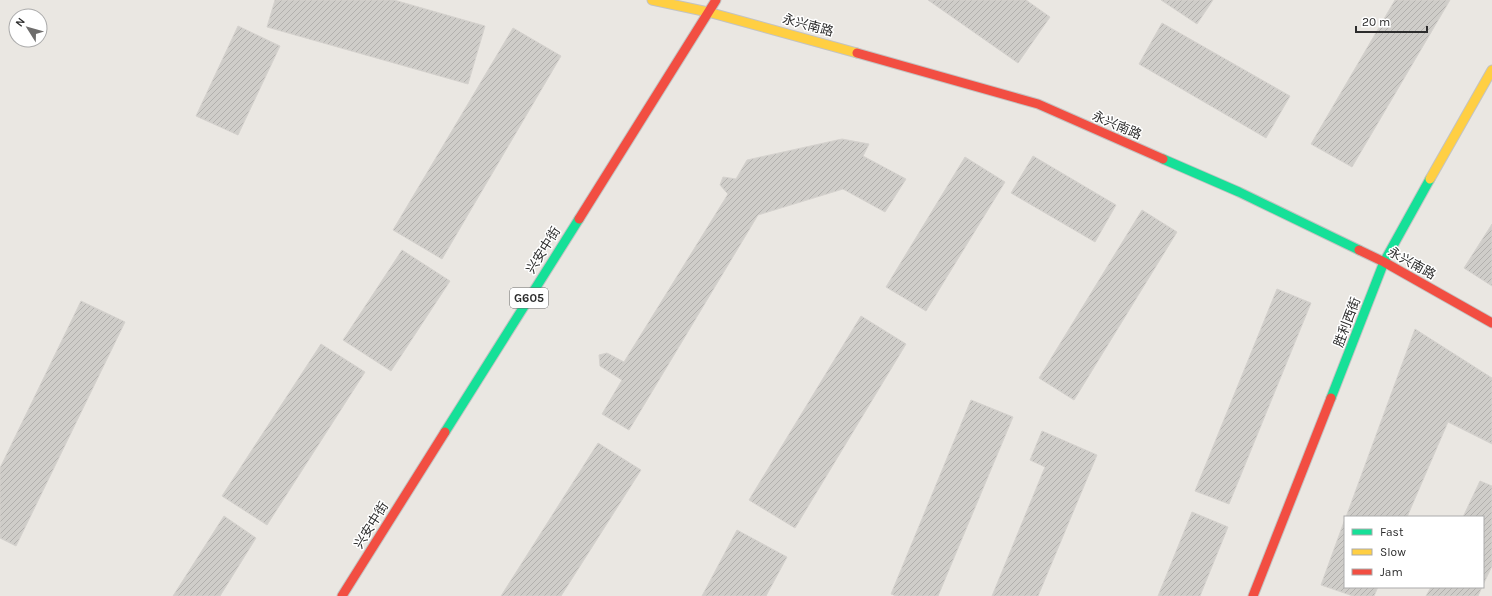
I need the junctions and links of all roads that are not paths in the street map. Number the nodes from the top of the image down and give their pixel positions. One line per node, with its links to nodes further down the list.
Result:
1 (652, 0): 3 (main road, 永兴南路)
2 (716, 0): 3 (main road, 兴安中街 / G605)
3 (708, 12): 5 (main road, 永兴南路); 7 (main road, 兴安中街 / G605)
4 (1492, 70): 5 (main road, 胜利西街)
5 (1384, 262): 6 (main road, 永兴南路); 8 (main road, 胜利西街)
6 (1492, 323)
7 (342, 596)
8 (1254, 596)

